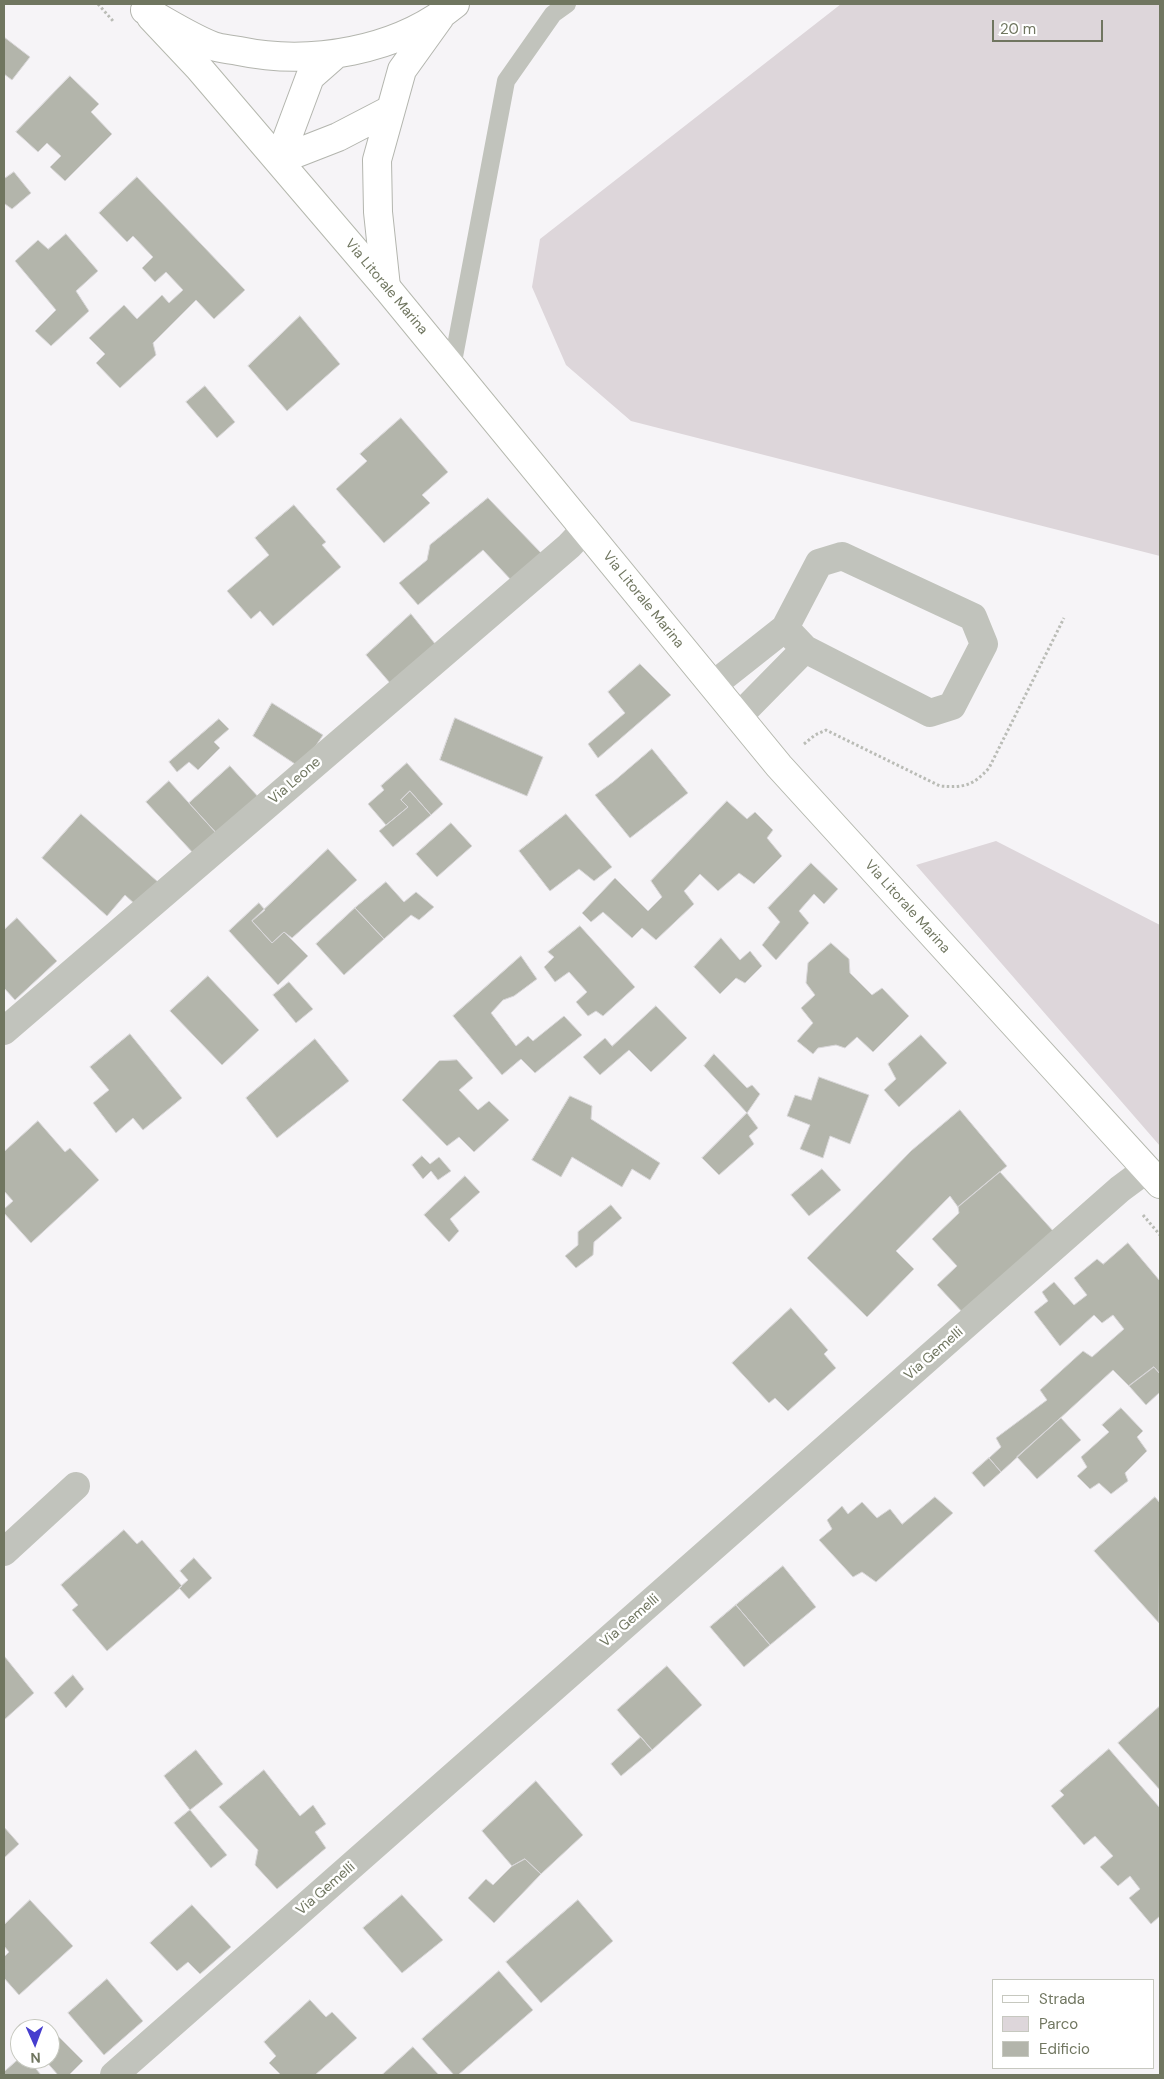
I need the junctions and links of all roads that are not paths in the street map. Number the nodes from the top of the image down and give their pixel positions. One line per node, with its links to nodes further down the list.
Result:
1 (567, 4): 8 (lane)
2 (142, 7): 4 (main road); 6 (main road, Via Litorale Marina)
3 (448, 10): 4 (main road); 5 (main road)
4 (335, 55): 6 (main road)
5 (390, 110): 6 (main road); 7 (main road)
6 (279, 160): 7 (main road, Via Litorale Marina)
7 (386, 287): 8 (main road, Via Litorale Marina)
8 (452, 367): 9 (main road, Via Litorale Marina)
9 (585, 529): 12 (main road, Via Litorale Marina); 14 (street, Via Leone)
10 (785, 628): 11 (street); 11 (street); 12 (street)
11 (805, 649): 13 (street)
12 (712, 685): 13 (main road, Via Litorale Marina)
13 (738, 717): 15 (main road, Via Litorale Marina)
14 (4, 1031)
15 (1154, 1177): 18 (street, Via Gemelli)
16 (76, 1486): 17 (street)
17 (4, 1552)
18 (114, 2075)

